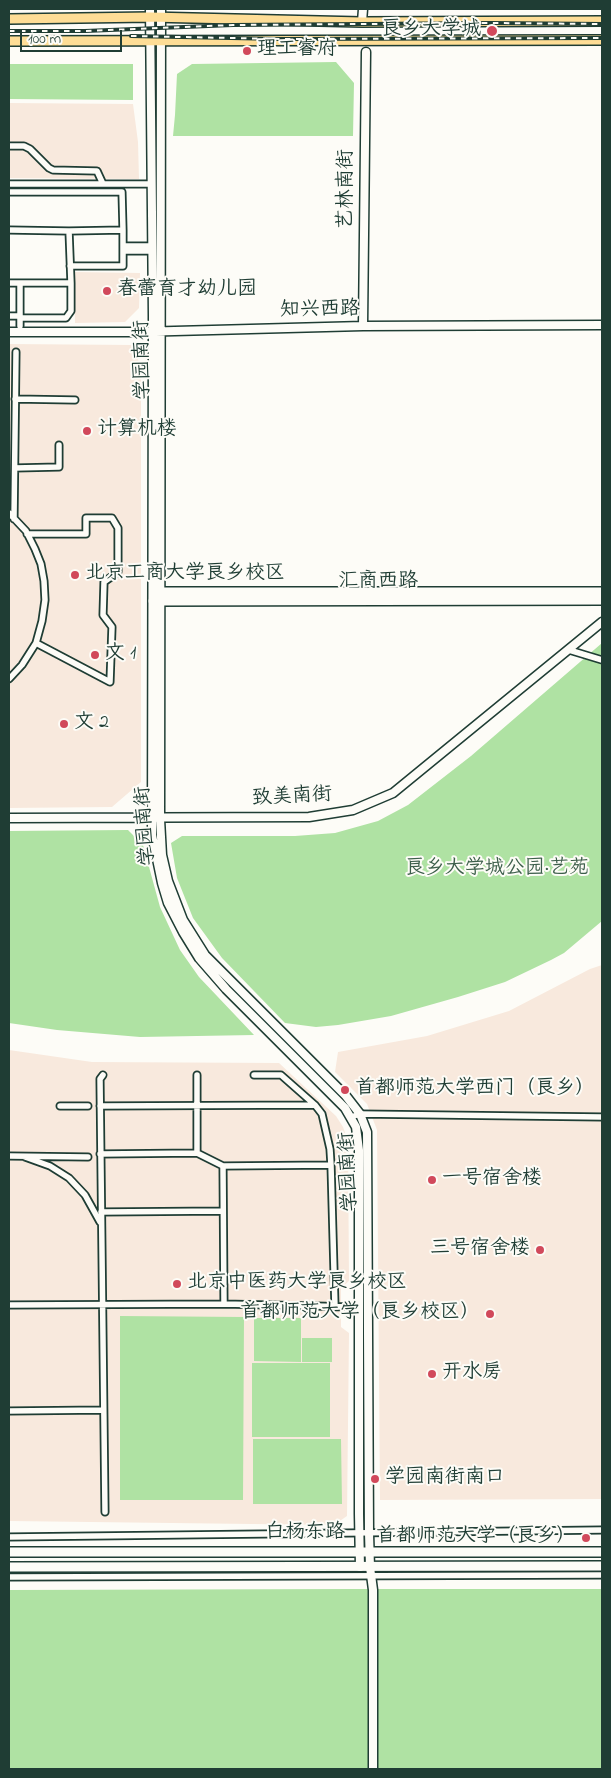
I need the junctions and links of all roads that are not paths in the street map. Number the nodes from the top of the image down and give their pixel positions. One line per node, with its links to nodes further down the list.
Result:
1 (363, 9): 6 (street)
2 (150, 13): 3 (main road); 4 (main road); 9 (street, 学园南街)
3 (161, 13): 6 (main road); 10 (street, 学园南街)
4 (9, 19)
5 (602, 21): 6 (main road)
6 (362, 22)
7 (602, 40): 10 (main road)
8 (9, 41): 9 (main road)
9 (150, 41): 10 (main road); 15 (street, 学园南街)
10 (161, 41): 32 (street, 学园南街)
11 (366, 52): 30 (street, 艺林南街)
12 (9, 146): 14 (street)
13 (9, 184): 14 (street)
14 (103, 184): 15 (street)
15 (152, 184): 21 (street, 学园南街)
16 (9, 192): 18 (street)
17 (9, 230): 19 (street)
18 (123, 230): 19 (street); 20 (street)
19 (70, 231): 22 (street)
20 (123, 248): 21 (street); 22 (street)
21 (153, 248): 32 (street, 学园南街)
22 (70, 266): 23 (street)
23 (70, 282): 25 (street); 27 (street)
24 (9, 283): 25 (street)
25 (20, 284): 27 (street)
26 (9, 316): 27 (street)
27 (20, 317): 29 (street)
28 (602, 325): 30 (street, 知兴西路)
29 (20, 326)
30 (363, 326): 32 (street, 知兴西路)
31 (9, 332): 32 (street, 知兴西路)
32 (157, 332): 43 (street, 学园南街)
33 (16, 352): 34 (street)
34 (15, 399): 35 (street); 36 (street)
35 (75, 400)
36 (12, 414): 38 (street)
37 (59, 445): 38 (street)
38 (15, 468): 40 (street)
39 (9, 513): 40 (street)
40 (14, 519): 41 (street)
41 (27, 534): 46 (street); 46 (street)
42 (602, 592): 43 (main road, 汇商西路)
43 (157, 596): 44 (main road, 汇商西路); 51 (street, 学园南街)
44 (602, 600)
45 (602, 622): 47 (street, 致美南街)
46 (36, 642): 49 (street)
47 (569, 650): 48 (street); 51 (street, 致美南街)
48 (602, 660)
49 (9, 679)
50 (9, 818): 51 (street, 致美南街)
51 (156, 819): 60 (street, 学园南街); 61 (street, 学园南街)
52 (102, 1075): 58 (street)
53 (197, 1075): 59 (street)
54 (254, 1075): 55 (street)
55 (315, 1105): 59 (street); 68 (street)
56 (60, 1106): 57 (street)
57 (88, 1106)
58 (100, 1106): 59 (street); 64 (street)
59 (197, 1106): 63 (street)
60 (360, 1114): 61 (street); 62 (street); 82 (street, 学园南街)
61 (351, 1117): 76 (street, 学园南街)
62 (602, 1117)
63 (197, 1153): 64 (street); 69 (street)
64 (100, 1154): 71 (street)
65 (9, 1156): 66 (street)
66 (25, 1156): 67 (street); 72 (street)
67 (88, 1157)
68 (331, 1165): 69 (street); 75 (street)
69 (223, 1166): 70 (street)
70 (223, 1211): 71 (street); 73 (street)
71 (101, 1212): 72 (street)
72 (101, 1224): 77 (street)
73 (224, 1304): 74 (street); 75 (street)
74 (9, 1305)
75 (334, 1307): 76 (street)
76 (359, 1307): 81 (street, 学园南街)
77 (104, 1410): 78 (street); 79 (street)
78 (9, 1411)
79 (105, 1512)
80 (602, 1530): 82 (street)
81 (359, 1533): 82 (street); 83 (street); 85 (street, 学园南街)
82 (370, 1533): 85 (street, 学园南街)
83 (9, 1536)
84 (9, 1552): 85 (main road, 白杨东路)
85 (365, 1552): 86 (main road, 白杨东路); 88 (street, 学园南街)
86 (602, 1552)
87 (602, 1566): 88 (main road)
88 (365, 1567): 89 (main road); 92 (street, 学园南街)
89 (9, 1568)
90 (602, 1575): 92 (street)
91 (9, 1577): 92 (street)
92 (371, 1577): 93 (street, 学园南街)
93 (373, 1769)

